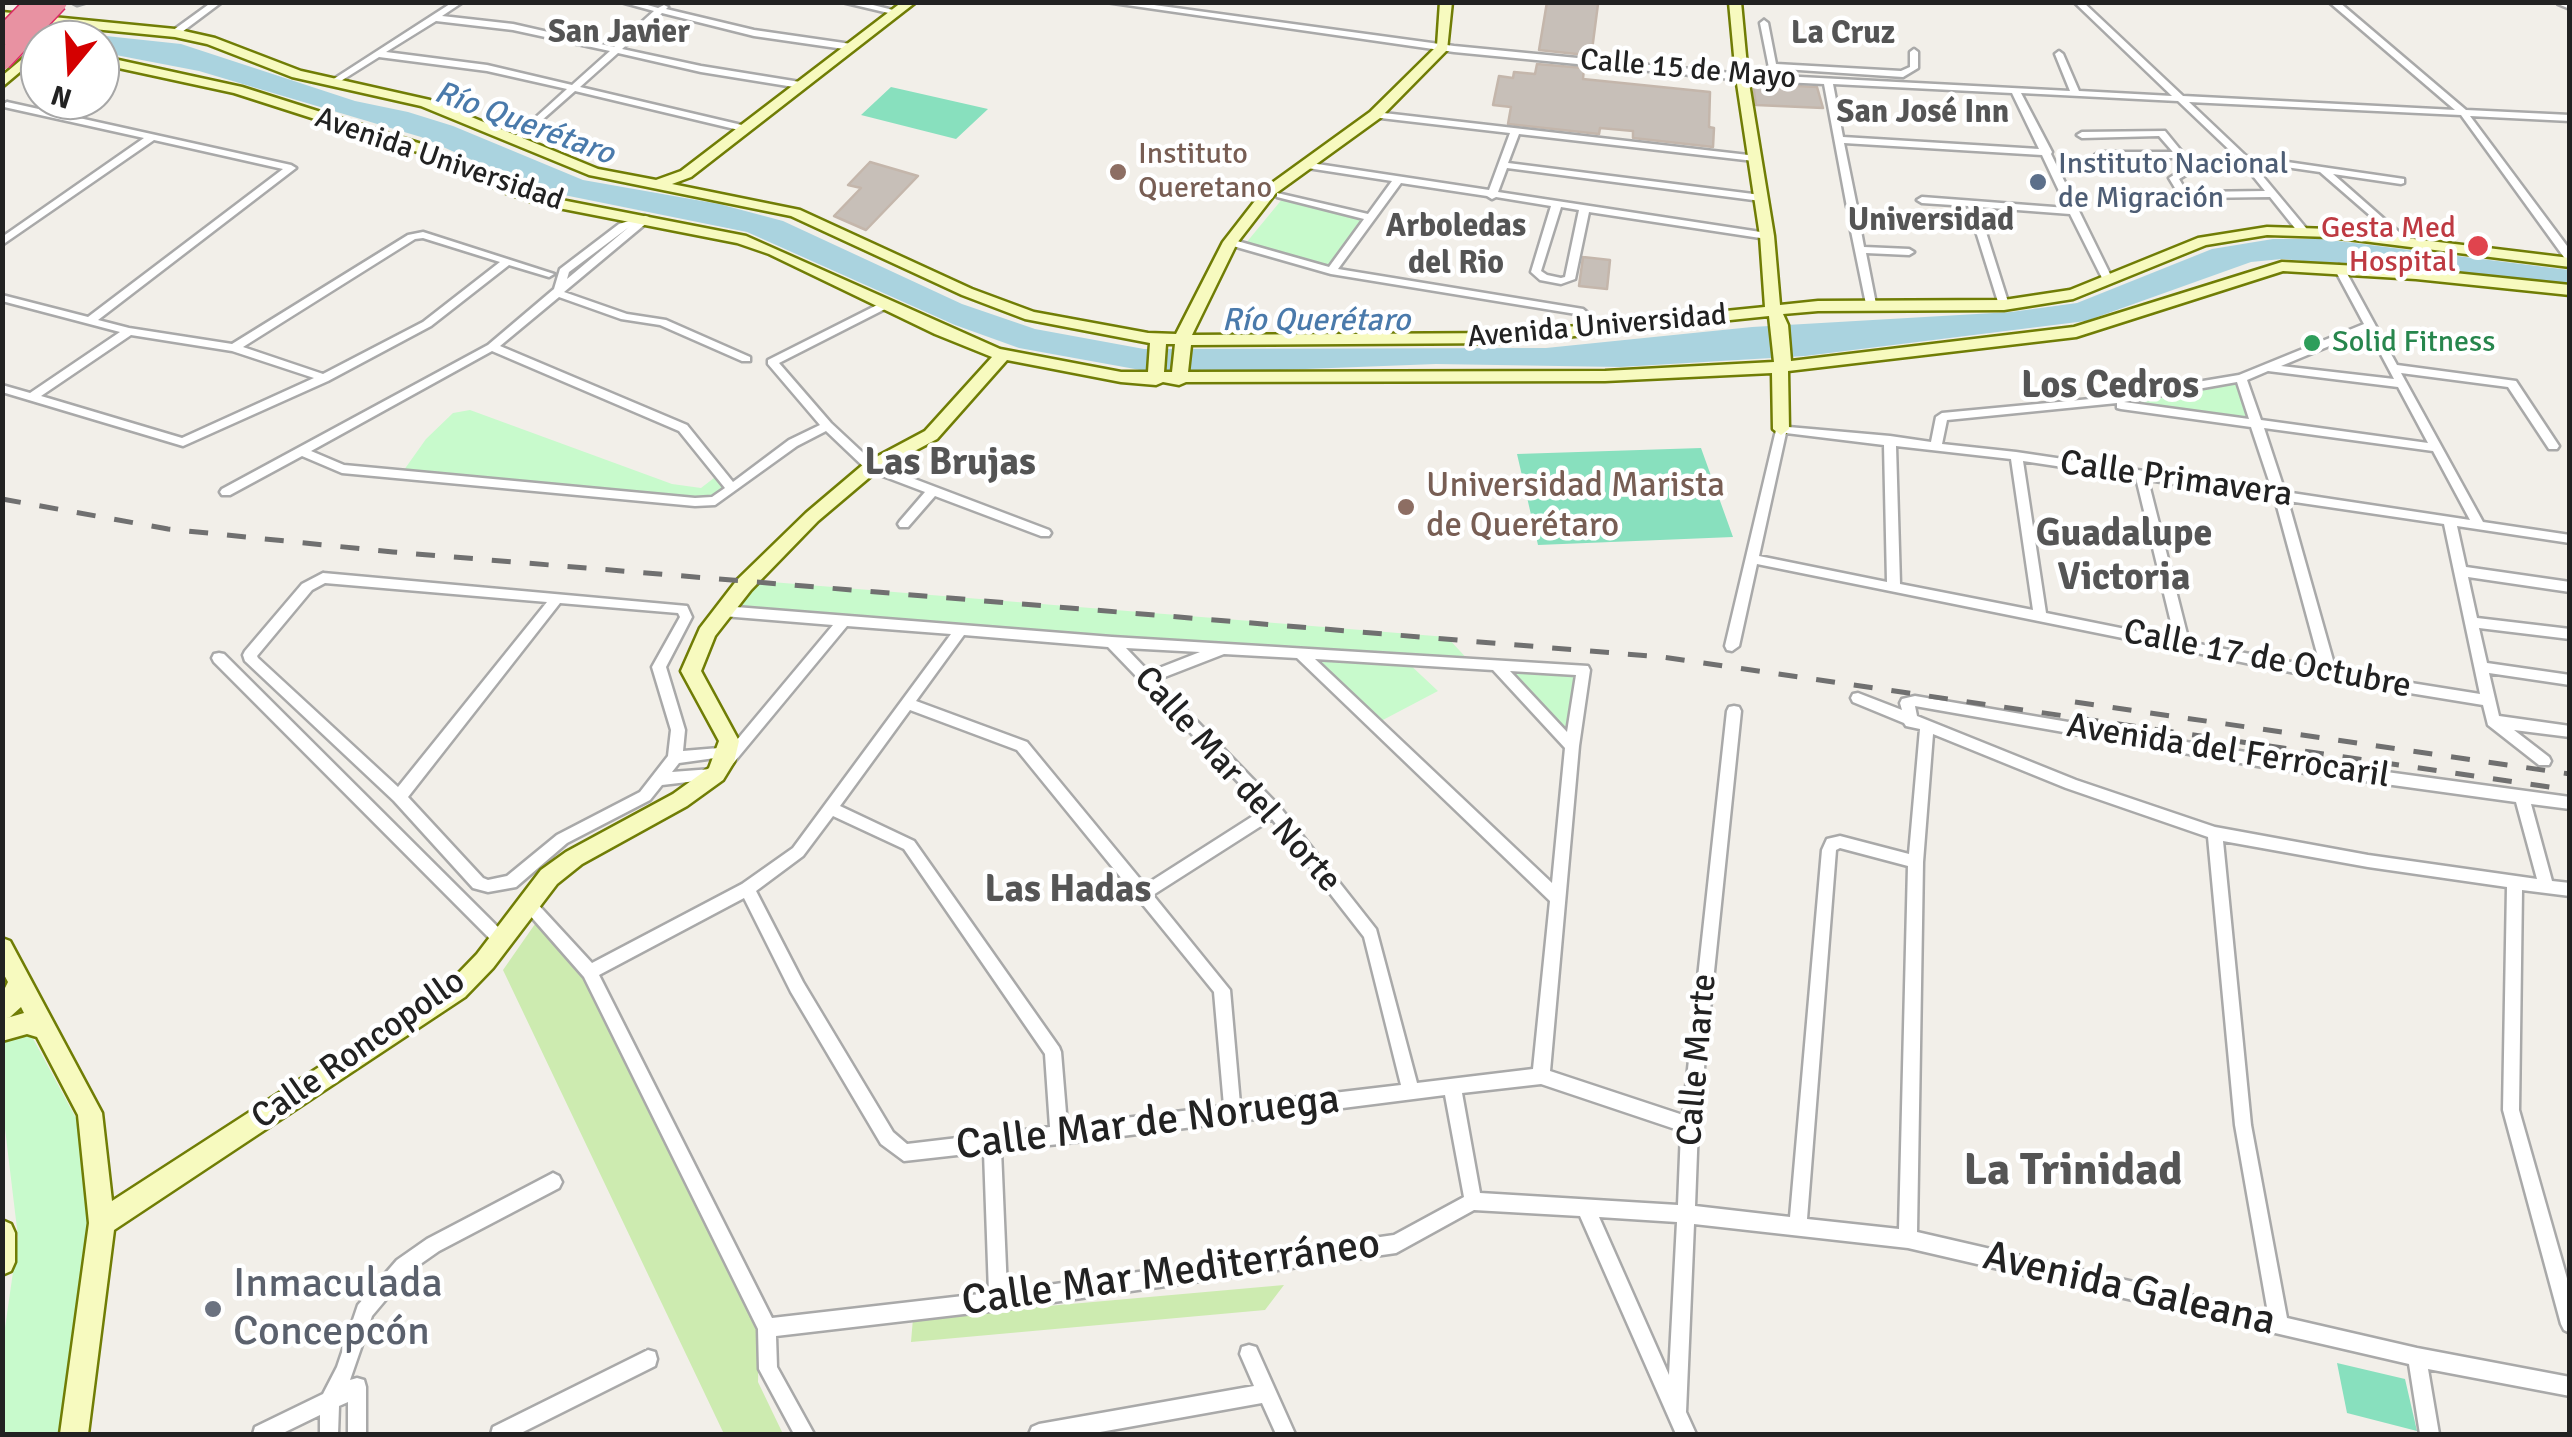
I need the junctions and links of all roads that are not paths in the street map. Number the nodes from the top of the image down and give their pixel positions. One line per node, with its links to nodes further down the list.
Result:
1 (14, 2): 22 (main road)
2 (25, 2): 4 (main road)
3 (35, 2): 30 (highway, bridge)
4 (58, 2): 37 (highway, bridge)
5 (218, 2): 29 (street)
6 (459, 2): 23 (street)
7 (626, 2): 18 (street)
8 (846, 2): 20 (street)
9 (910, 2): 20 (main road)
10 (1194, 2): 21 (street)
11 (1446, 2): 33 (main road)
12 (1456, 2): 33 (main road)
13 (1735, 2): 39 (main road)
14 (2078, 2): 47 (street)
15 (2333, 2): 49 (street)
16 (2561, 2): 19 (street)
17 (1113, 3): 21 (street, Calle 15 de Mayo)
18 (664, 6): 31 (street); 32 (street)
19 (2570, 7)
20 (897, 12): 31 (main road)
21 (1188, 12): 33 (street, Calle 15 de Mayo)
22 (3, 17): 24 (main road, Avenida Universidad)
23 (435, 18): 32 (street); 35 (street)
24 (40, 20)
25 (1764, 22): 40 (street)
26 (120, 28): 27 (main road, Avenida Universidad)
27 (140, 30): 28 (main road); 29 (main road, Avenida Universidad)
28 (120, 31)
29 (175, 33): 42 (main road, Avenida Universidad)
30 (2, 36)
31 (851, 47): 43 (main road)
32 (619, 48): 43 (street); 44 (street)
33 (1449, 48): 39 (street, Calle 15 de Mayo); 50 (main road)
34 (1914, 52): 40 (street)
35 (378, 54): 42 (street); 44 (street)
36 (2059, 54): 46 (street)
37 (2, 62)
38 (120, 64): 73 (main road, Avenida Universidad)
39 (1742, 77): 41 (street, Calle 15 de Mayo); 61 (main road)
40 (1874, 79): 41 (street, Calle 15 de Mayo); 45 (street, Calle 15 de Mayo)
41 (1828, 81): 57 (street)
42 (334, 82): 56 (main road, Avenida Universidad)
43 (800, 86): 52 (main road)
44 (576, 88): 52 (street); 56 (street)
45 (2015, 91): 46 (street, Calle 15 de Mayo); 58 (street)
46 (2075, 93): 47 (street, Calle 15 de Mayo)
47 (2180, 96): 49 (street, Calle 15 de Mayo); 62 (street)
48 (7, 106): 55 (street)
49 (2463, 112): 51 (street, Calle 15 de Mayo); 92 (street)
50 (1380, 116): 53 (street); 64 (main road)
51 (2570, 118)
52 (743, 128): 73 (main road)
53 (1515, 131): 61 (street); 63 (street)
54 (2082, 135): 60 (street)
55 (151, 138): 82 (street); 105 (street)
56 (516, 140): 73 (main road, Avenida Universidad)
57 (1840, 140): 58 (street); 76 (street)
58 (2046, 152): 78 (street)
59 (2100, 155): 60 (street)
60 (2178, 155): 70 (street)
61 (1754, 158): 71 (main road)
62 (2242, 158): 65 (street); 70 (street)
63 (1503, 165): 68 (street); 71 (street)
64 (1310, 166): 67 (street); 69 (main road); 89 (main road)
65 (2324, 170): 66 (street); 88 (street)
66 (2400, 181)
67 (1397, 182): 68 (street); 79 (street)
68 (1493, 193): 75 (street)
69 (1280, 194): 79 (street); 89 (main road)
70 (2272, 194): 84 (street)
71 (1761, 198): 86 (main road)
72 (1922, 200): 74 (street)
73 (669, 202): 99 (street); 101 (main road, Avenida Universidad); 110 (main road, Avenida Universidad)
74 (1972, 203): 78 (street); 103 (street)
75 (1556, 206): 77 (street); 80 (street)
76 (1852, 207)
77 (1584, 210): 81 (street); 86 (street)
78 (2074, 211): 97 (street)
79 (1371, 218): 95 (street)
80 (1552, 220): 81 (street); 81 (street)
81 (1581, 224)
82 (26, 225): 85 (street); 87 (street)
83 (1856, 230): 90 (street)
84 (2302, 230): 88 (main road, Avenida Universidad); 97 (main road, Avenida Universidad)
85 (2, 232)
86 (1766, 236): 104 (main road)
87 (2, 242)
88 (2404, 242): 92 (main road, Avenida Universidad)
89 (1234, 243): 95 (street); 109 (main road)
90 (1860, 250): 91 (street); 102 (street)
91 (1909, 252)
92 (2570, 260)
93 (507, 262): 96 (street); 112 (street); 122 (street)
94 (2338, 268): 98 (main road, Avenida Universidad); 106 (street); 116 (main road, Avenida Universidad)
95 (1331, 271): 107 (street)
96 (549, 274)
97 (2108, 280): 103 (main road, Avenida Universidad)
98 (2570, 290)
99 (558, 293): 113 (street); 115 (street)
100 (2, 298): 105 (street)
101 (885, 304): 114 (main road, Avenida Universidad); 129 (street)
102 (1871, 304): 103 (main road, Avenida Universidad); 104 (main road, Avenida Universidad)
103 (2004, 305)
104 (1776, 318): 107 (main road, Avenida Universidad); 116 (main road)
105 (89, 321): 108 (street)
106 (2369, 326): 117 (street); 118 (street)
107 (1591, 330): 111 (main road, Avenida Universidad)
108 (129, 331): 112 (street); 126 (street)
109 (1188, 343): 110 (main road, Avenida Universidad); 111 (main road, Avenida Universidad); 121 (main road)
110 (1159, 344): 119 (main road)
111 (1220, 345): 120 (main road)
112 (234, 348): 122 (street)
113 (492, 348): 135 (street); 139 (street)
114 (1002, 355): 119 (main road, Avenida Universidad); 137 (main road)
115 (746, 359)
116 (1781, 363): 120 (main road, Avenida Universidad); 130 (main road)
117 (2267, 367): 123 (street); 124 (street)
118 (2394, 368): 124 (street); 133 (street)
119 (1157, 376): 121 (main road, Avenida Universidad)
120 (1214, 376): 121 (main road, Avenida Universidad)
121 (1186, 377)
122 (324, 378): 126 (street)
123 (2241, 378): 127 (street); 128 (street)
124 (2402, 384): 134 (street)
125 (2, 388): 126 (street)
126 (32, 397)
127 (2101, 402): 128 (street); 132 (street)
128 (2256, 422): 134 (street); 142 (street)
129 (828, 426): 137 (street); 139 (street)
130 (1781, 428): 131 (street, Calle Primavera); 148 (street)
131 (1890, 440): 132 (street, Calle Primavera); 150 (street)
132 (1936, 446): 136 (street, Calle Primavera)
133 (2553, 446)
134 (2436, 448): 145 (street)
135 (304, 452): 139 (street); 140 (street)
136 (2016, 456): 138 (street, Calle Primavera); 154 (street)
137 (870, 467): 141 (street); 153 (main road)
138 (2141, 475): 142 (street, Calle Primavera); 160 (street)
139 (732, 489)
140 (226, 492)
141 (932, 492): 144 (street); 146 (street)
142 (2280, 495): 143 (street, Calle Primavera); 167 (street)
143 (2449, 520): 145 (street, Calle Primavera); 149 (street)
144 (904, 524)
145 (2478, 524): 147 (street, Calle Primavera)
146 (1045, 533)
147 (2570, 539)
148 (1752, 559): 150 (street, Calle 17 de Octubre); 161 (street)
149 (2459, 570): 151 (street); 156 (street)
150 (1894, 587): 154 (street, Calle 17 de Octubre)
151 (2570, 587)
152 (557, 598): 179 (street); 183 (street); 183 (street)
153 (724, 611): 155 (street); 178 (main road)
154 (2040, 616): 160 (street, Calle 17 de Octubre)
155 (844, 620): 157 (street); 181 (street)
156 (2470, 622): 158 (street); 166 (street)
157 (961, 630): 159 (street); 172 (street)
158 (2570, 634)
159 (1112, 642): 162 (street); 168 (street, Calle Mar del Norte)
160 (2183, 645): 167 (street, Calle 17 de Octubre)
161 (1732, 646)
162 (1227, 647): 163 (street); 168 (street)
163 (1298, 652): 165 (street); 195 (street)
164 (219, 658): 197 (street)
165 (1497, 666): 177 (street); 177 (street)
166 (2480, 667): 169 (street); 171 (street)
167 (2330, 675): 171 (street, Calle 17 de Octubre)
168 (1147, 678): 187 (street, Calle Mar del Norte)
169 (2570, 680)
170 (1858, 698): 175 (street)
171 (2488, 701): 174 (street)
172 (908, 704): 186 (street); 194 (street)
173 (1734, 711): 208 (street, Calle Marte)
174 (2494, 720): 176 (street); 180 (street)
175 (1919, 725): 184 (street, Avenida del Ferrocaril); 188 (street); 189 (street)
176 (2570, 732)
177 (1572, 746): 195 (street)
178 (727, 750): 179 (street); 181 (main road)
179 (674, 758): 182 (street)
180 (2544, 761)
181 (716, 774): 182 (street); 196 (main road, Calle Roncopollo)
182 (662, 779): 183 (street)
183 (399, 796)
184 (2522, 796): 185 (street, Avenida del Ferrocaril); 191 (street)
185 (2570, 803)
186 (832, 809): 192 (street); 209 (street)
187 (1274, 810): 194 (street); 206 (street, Calle Mar del Norte)
188 (2215, 833): 190 (street); 223 (street)
189 (1916, 862): 216 (street); 218 (street)
190 (2515, 884): 191 (street); 222 (street)
191 (2546, 886): 193 (street)
192 (746, 889): 199 (street); 210 (street, Calle Mar de Noruega)
193 (2570, 890)
194 (1144, 892): 207 (street)
195 (1557, 898): 204 (street)
196 (528, 904): 197 (main road, Calle Roncopollo); 199 (street)
197 (501, 940): 215 (main road, Calle Roncopollo)
198 (2, 948): 200 (main road)
199 (590, 972): 224 (street)
200 (20, 982): 201 (main road); 202 (main road)
201 (2, 1009)
202 (44, 1028): 203 (main road); 215 (main road)
203 (2, 1030)
204 (1541, 1076): 205 (street, Calle Mar de Noruega); 208 (street, Calle Mar de Noruega)
205 (1452, 1086): 206 (street, Calle Mar de Noruega); 212 (street)
206 (1411, 1091): 207 (street, Calle Mar de Noruega)
207 (1233, 1114): 209 (street, Calle Mar de Noruega)
208 (1690, 1126): 214 (street, Calle Marte)
209 (1059, 1136): 210 (street, Calle Mar de Noruega)
210 (992, 1144): 221 (street)
211 (553, 1182): 228 (street)
212 (1473, 1201): 213 (street); 221 (street, Calle Mar Mediterráneo)
213 (1586, 1209): 214 (street); 232 (street, Calle Marte)
214 (1686, 1214): 216 (street, Avenida Galeana); 232 (street, Calle Marte)
215 (102, 1222): 233 (main road)
216 (1798, 1226): 218 (street, Avenida Galeana)
217 (2, 1233): 219 (main road)
218 (1908, 1238): 223 (street, Avenida Galeana)
219 (3, 1243): 220 (main road)
220 (2, 1262)
221 (998, 1300): 224 (street, Calle Mar Mediterráneo)
222 (2570, 1324)
223 (2279, 1326): 226 (street, Avenida Galeana)
224 (766, 1328): 238 (street)
225 (1249, 1354): 230 (street)
226 (2417, 1357): 229 (street, Avenida Galeana); 242 (street)
227 (648, 1358): 237 (street)
228 (351, 1379): 231 (street); 236 (street)
229 (2570, 1387)
230 (1265, 1393): 239 (street); 240 (street)
231 (330, 1399): 234 (street); 235 (street)
232 (1676, 1410): 241 (street, Calle Marte)
233 (74, 1434)
234 (262, 1434)
235 (329, 1434)
236 (357, 1434)
237 (500, 1434)
238 (804, 1434)
239 (1039, 1434)
240 (1286, 1434)
241 (1686, 1434)
242 (2429, 1434)

